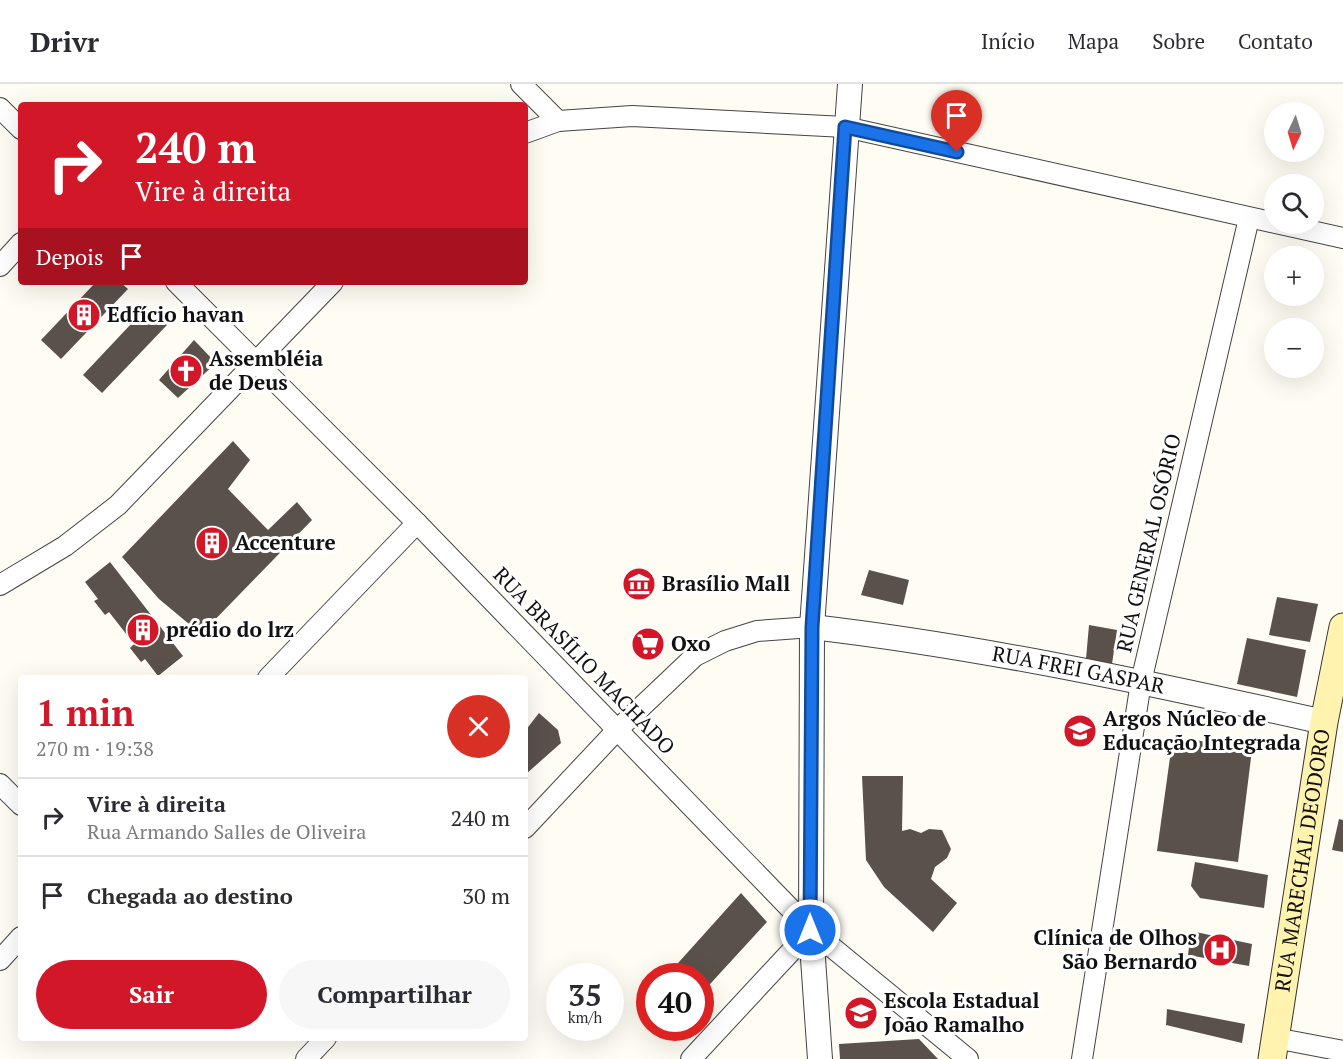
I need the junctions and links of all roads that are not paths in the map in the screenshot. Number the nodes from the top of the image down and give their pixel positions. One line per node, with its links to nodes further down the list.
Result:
1 (522, 84): 4 (street)
2 (850, 84): 6 (street)
3 (0, 108): 5 (street)
4 (558, 121): 6 (street); 7 (street)
5 (18, 126)
6 (845, 127): 8 (street); 17 (street)
7 (528, 132)
8 (1249, 218): 9 (street); 20 (street, RUA GENERAL OSÓRIO)
9 (1343, 237)
10 (18, 246): 11 (street)
11 (0, 266)
12 (180, 285): 14 (street, RUA BRASÍLIO MACHADO)
13 (330, 285): 14 (street)
14 (257, 360): 15 (street, RUA BRASÍLIO MACHADO); 16 (street)
15 (417, 523): 19 (street); 22 (street, RUA BRASÍLIO MACHADO)
16 (0, 585)
17 (812, 627): 20 (street, RUA FREI GASPAR); 22 (street); 26 (street)
18 (1343, 627): 21 (main road, RUA MARECHAL DEODORO)
19 (271, 675)
20 (1141, 682): 21 (street, RUA FREI GASPAR); 36 (street, RUA GENERAL OSÓRIO)
21 (1334, 723): 30 (main road, RUA MARECHAL DEODORO)
22 (617, 730): 25 (street); 26 (street, RUA BRASÍLIO MACHADO)
23 (0, 784): 24 (street)
24 (18, 802)
25 (528, 825)
26 (810, 930): 33 (street); 34 (street); 35 (street, RUA BRASÍLIO MACHADO)
27 (18, 940): 28 (street)
28 (0, 960)
29 (323, 1041): 32 (street)
30 (1273, 1048): 31 (street)
31 (1343, 1051)
32 (306, 1059)
33 (691, 1059)
34 (820, 1059)
35 (968, 1059)
36 (1082, 1059)

